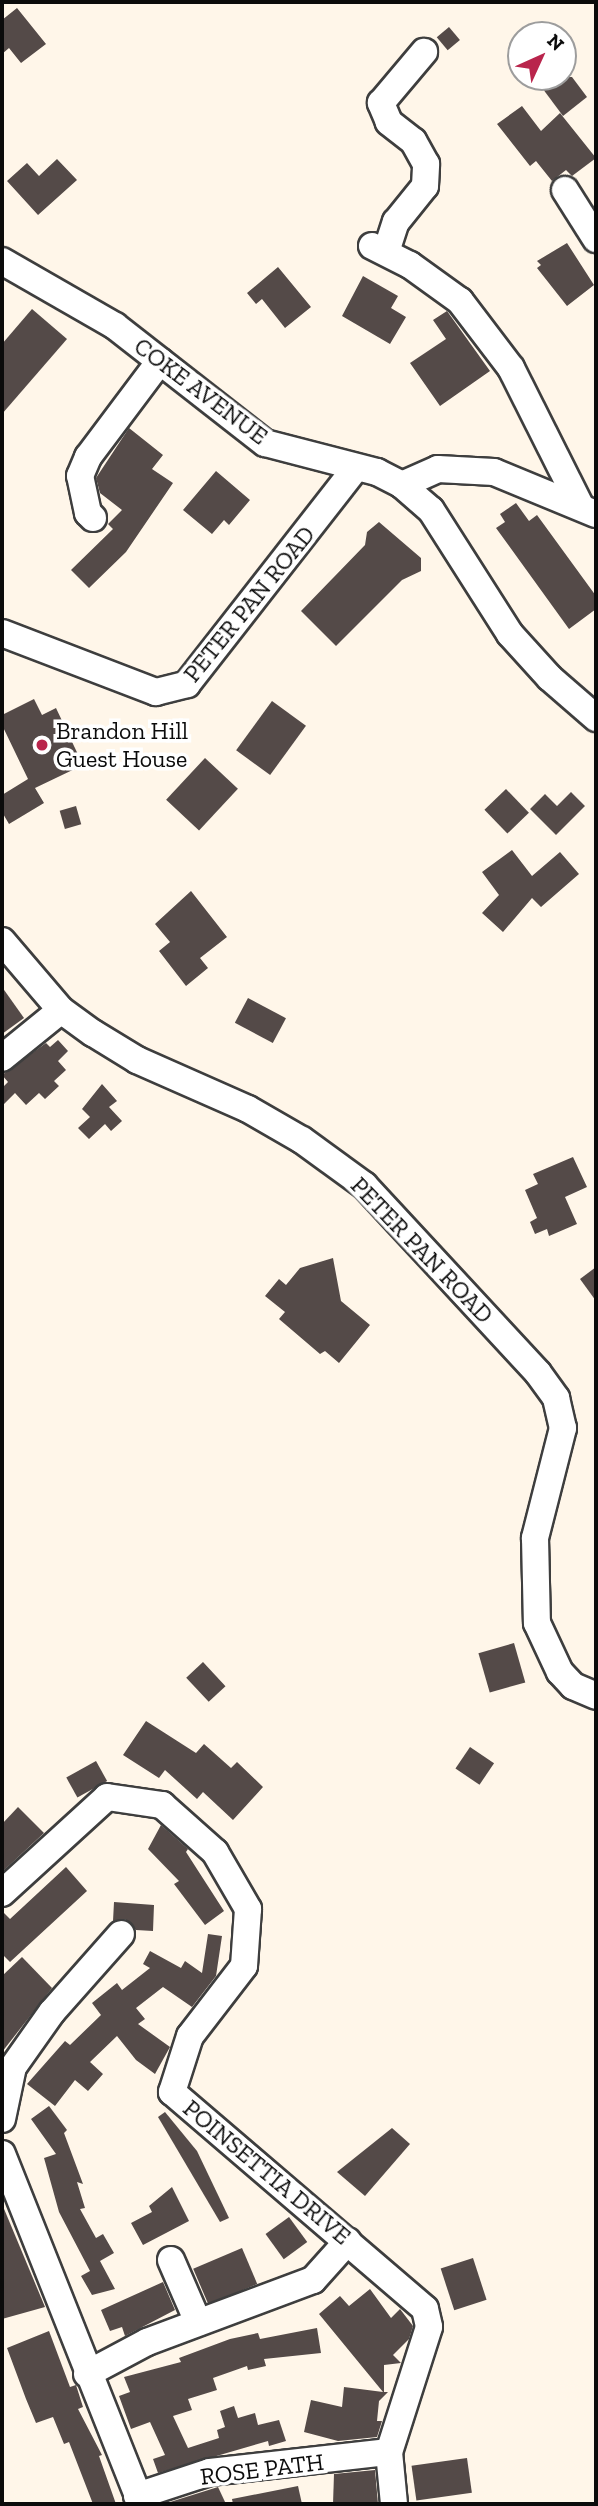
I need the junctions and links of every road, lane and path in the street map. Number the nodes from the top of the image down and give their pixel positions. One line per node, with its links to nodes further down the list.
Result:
1 (424, 52): 8 (street)
2 (565, 190): 3 (street)
3 (596, 239)
4 (2, 261): 5 (street, COKE AVENUE)
5 (160, 361): 6 (street, COKE AVENUE); 9 (street)
6 (356, 468): 7 (street, COKE AVENUE); 10 (street, PETER PAN ROAD)
7 (402, 485): 8 (street); 11 (street, COKE AVENUE)
8 (588, 510)
9 (93, 518)
10 (2, 633)
11 (594, 713)
12 (4, 948): 13 (street, PETER PAN ROAD)
13 (61, 1010): 14 (street); 15 (street, PETER PAN ROAD)
14 (2, 1058)
15 (596, 1696)
16 (2, 1893): 20 (street, POINSETTIA DRIVE)
17 (121, 1934): 18 (street)
18 (2, 2119)
19 (2, 2154): 23 (street)
20 (348, 2241): 22 (street); 24 (street, POINSETTIA DRIVE)
21 (171, 2260): 22 (street)
22 (198, 2322): 23 (street)
23 (87, 2374): 25 (street)
24 (389, 2452): 25 (street, ROSE PATH); 26 (street, POINSETTIA DRIVE)
25 (139, 2500)
26 (394, 2504)

